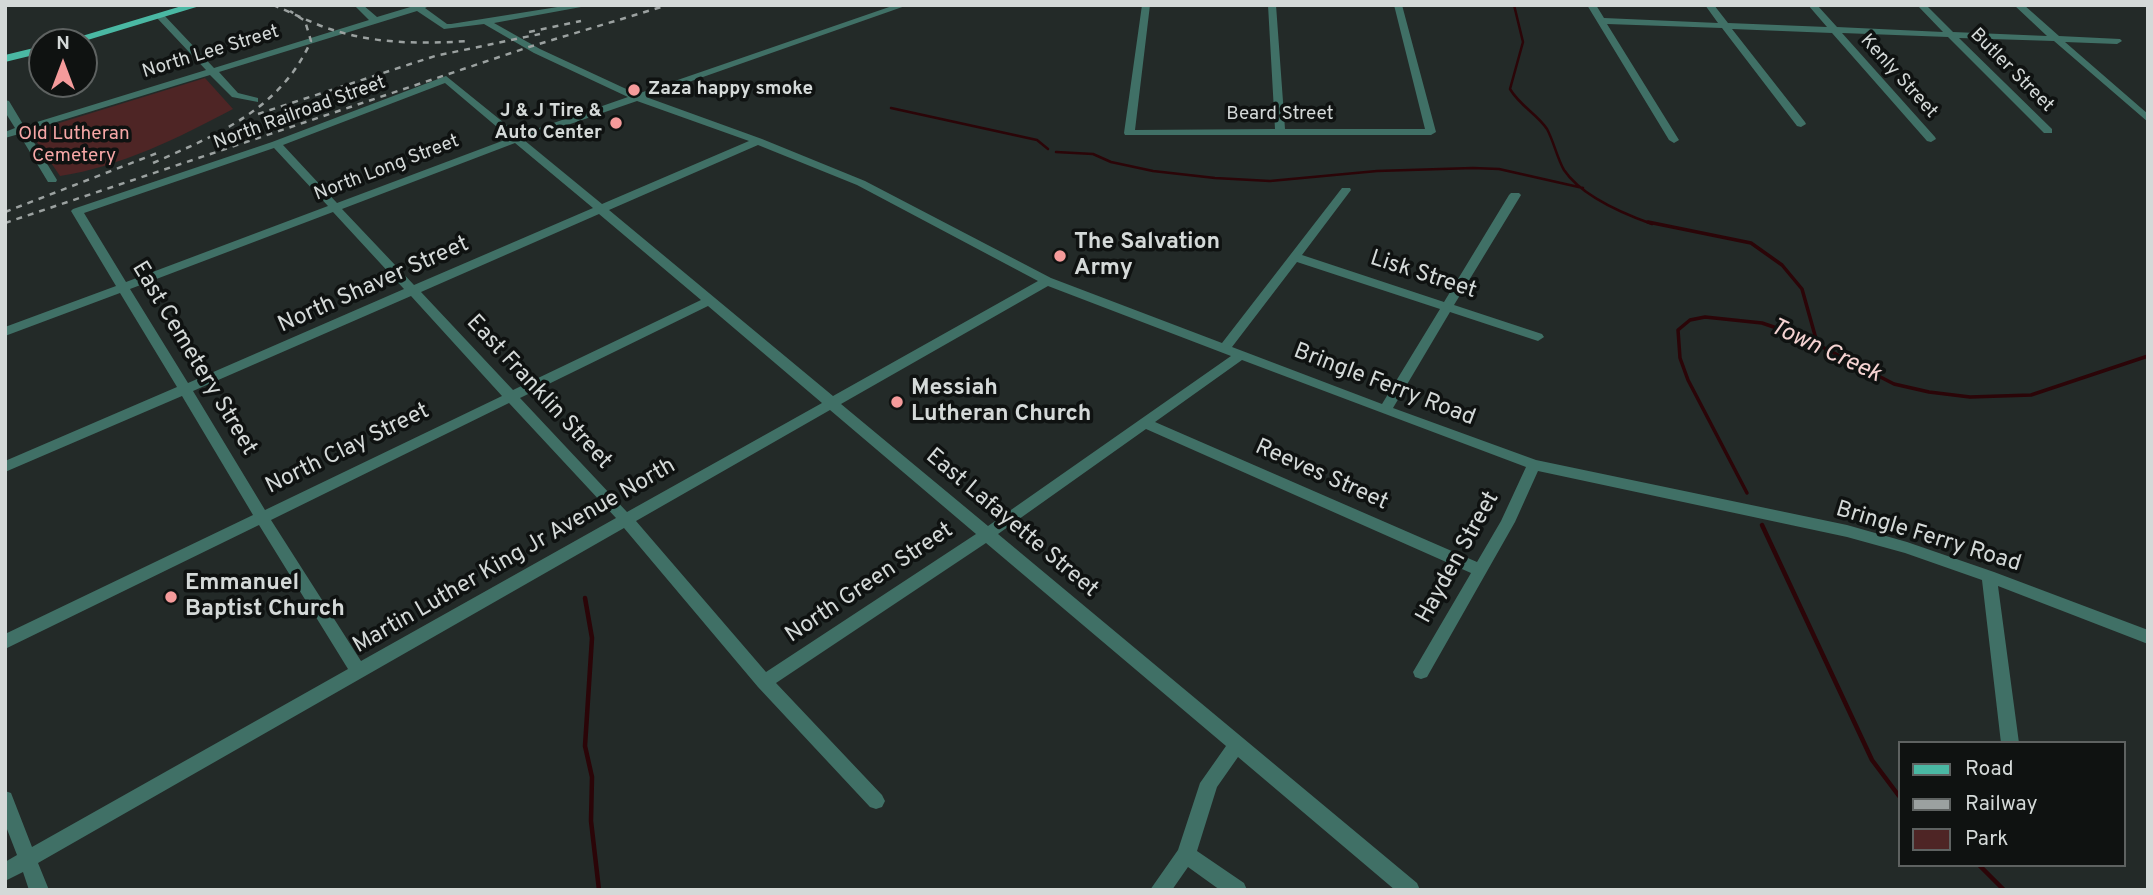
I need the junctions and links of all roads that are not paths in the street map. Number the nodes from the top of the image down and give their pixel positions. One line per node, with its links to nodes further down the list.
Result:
1 (198, 5): 15 (main road)
2 (358, 5): 16 (street)
3 (588, 5): 14 (street)
4 (904, 5): 28 (street, North Long Street)
5 (1146, 5): 35 (street, Beard Street)
6 (1272, 5): 35 (street)
7 (1398, 5): 35 (street, Beard Street)
8 (1591, 5): 17 (street)
9 (1709, 5): 19 (street)
10 (1812, 5): 20 (street, Kenly Street)
11 (1921, 5): 22 (street, Butler Street)
12 (2018, 5): 23 (street)
13 (423, 6): 16 (street, North Lee Street); 18 (street)
14 (571, 6): 18 (street)
15 (160, 16): 21 (main road); 27 (street)
16 (376, 20): 27 (street, North Lee Street)
17 (1601, 21): 19 (street); 40 (street)
18 (486, 22): 28 (street, Bringle Ferry Road)
19 (1725, 26): 20 (street); 32 (street)
20 (1835, 32): 22 (street); 38 (street, Kenly Street)
21 (98, 34)
22 (1949, 34): 23 (street); 34 (street, Butler Street)
23 (2056, 38): 24 (street); 31 (street)
24 (2117, 41)
25 (28, 53): 26 (main road)
26 (5, 59)
27 (212, 71): 29 (street); 33 (street, North Lee Street)
28 (633, 96): 37 (street, North Long Street); 39 (street, Bringle Ferry Road)
29 (255, 100)
30 (5, 103): 33 (street)
31 (2148, 119)
32 (1801, 124)
33 (21, 130): 36 (street, North Lee Street); 42 (street)
34 (2048, 131)
35 (1280, 133)
36 (5, 135)
37 (519, 138): 41 (street, North Railroad Street); 45 (street, North Long Street); 46 (street, East Lafayette Street)
38 (1931, 139)
39 (758, 141): 46 (street, North Shaver Street); 49 (street, Bringle Ferry Road)
40 (1674, 141)
41 (276, 144): 45 (street, East Franklin Street); 47 (street, North Railroad Street)
42 (52, 180)
43 (1346, 190): 48 (street)
44 (1515, 195): 53 (street)
45 (335, 208): 50 (street, North Long Street); 51 (street, East Franklin Street)
46 (603, 209): 51 (street, North Shaver Street); 52 (street, East Lafayette Street)
47 (77, 211): 50 (street, East Cemetery Street)
48 (1295, 257): 53 (street, Lisk Street); 56 (street)
49 (1047, 281): 56 (street, Bringle Ferry Road); 60 (street, Martin Luther King Jr Avenue North)
50 (124, 289): 54 (street, North Long Street); 58 (street, East Cemetery Street)
51 (413, 292): 58 (street, North Shaver Street); 59 (street, East Franklin Street)
52 (711, 300): 59 (street, North Clay Street); 60 (street, East Lafayette Street)
53 (1447, 306): 55 (street, Lisk Street); 61 (street)
54 (5, 332)
55 (1538, 337)
56 (1225, 348): 57 (street, Bringle Ferry Road)
57 (1241, 355): 61 (street, Bringle Ferry Road); 62 (street, North Green Street)
58 (186, 390): 64 (street, North Shaver Street); 65 (street, East Cemetery Street)
59 (510, 397): 65 (street, North Clay Street); 66 (street, East Franklin Street)
60 (832, 402): 66 (street, Martin Luther King Jr Avenue North); 67 (street, East Lafayette Street)
61 (1385, 410): 63 (street, Bringle Ferry Road)
62 (1144, 424): 67 (street, North Green Street); 68 (street, Reeves Street)
63 (1534, 465): 68 (street, Hayden Street); 69 (street, Bringle Ferry Road)
64 (5, 467)
65 (262, 517): 71 (street, North Clay Street); 72 (street, East Cemetery Street)
66 (627, 521): 72 (street, Martin Luther King Jr Avenue North); 74 (street, East Franklin Street)
67 (988, 534): 74 (street, North Green Street); 76 (street, East Lafayette Street)
68 (1480, 570): 73 (street, Hayden Street)
69 (1989, 576): 70 (street, Bringle Ferry Road); 75 (street)
70 (2148, 636)
71 (5, 642)
72 (359, 672): 80 (street, Martin Luther King Jr Avenue North)
73 (1421, 672)
74 (764, 682): 78 (street, East Franklin Street)
75 (2010, 741)
76 (1237, 744): 79 (street); 85 (street, East Lafayette Street)
77 (5, 799): 80 (street)
78 (876, 802)
79 (1186, 855): 83 (street); 84 (street)
80 (28, 860): 81 (street, Martin Luther King Jr Avenue North); 82 (street)
81 (5, 872)
82 (39, 890)
83 (1160, 890)
84 (1237, 890)
85 (1410, 890)

